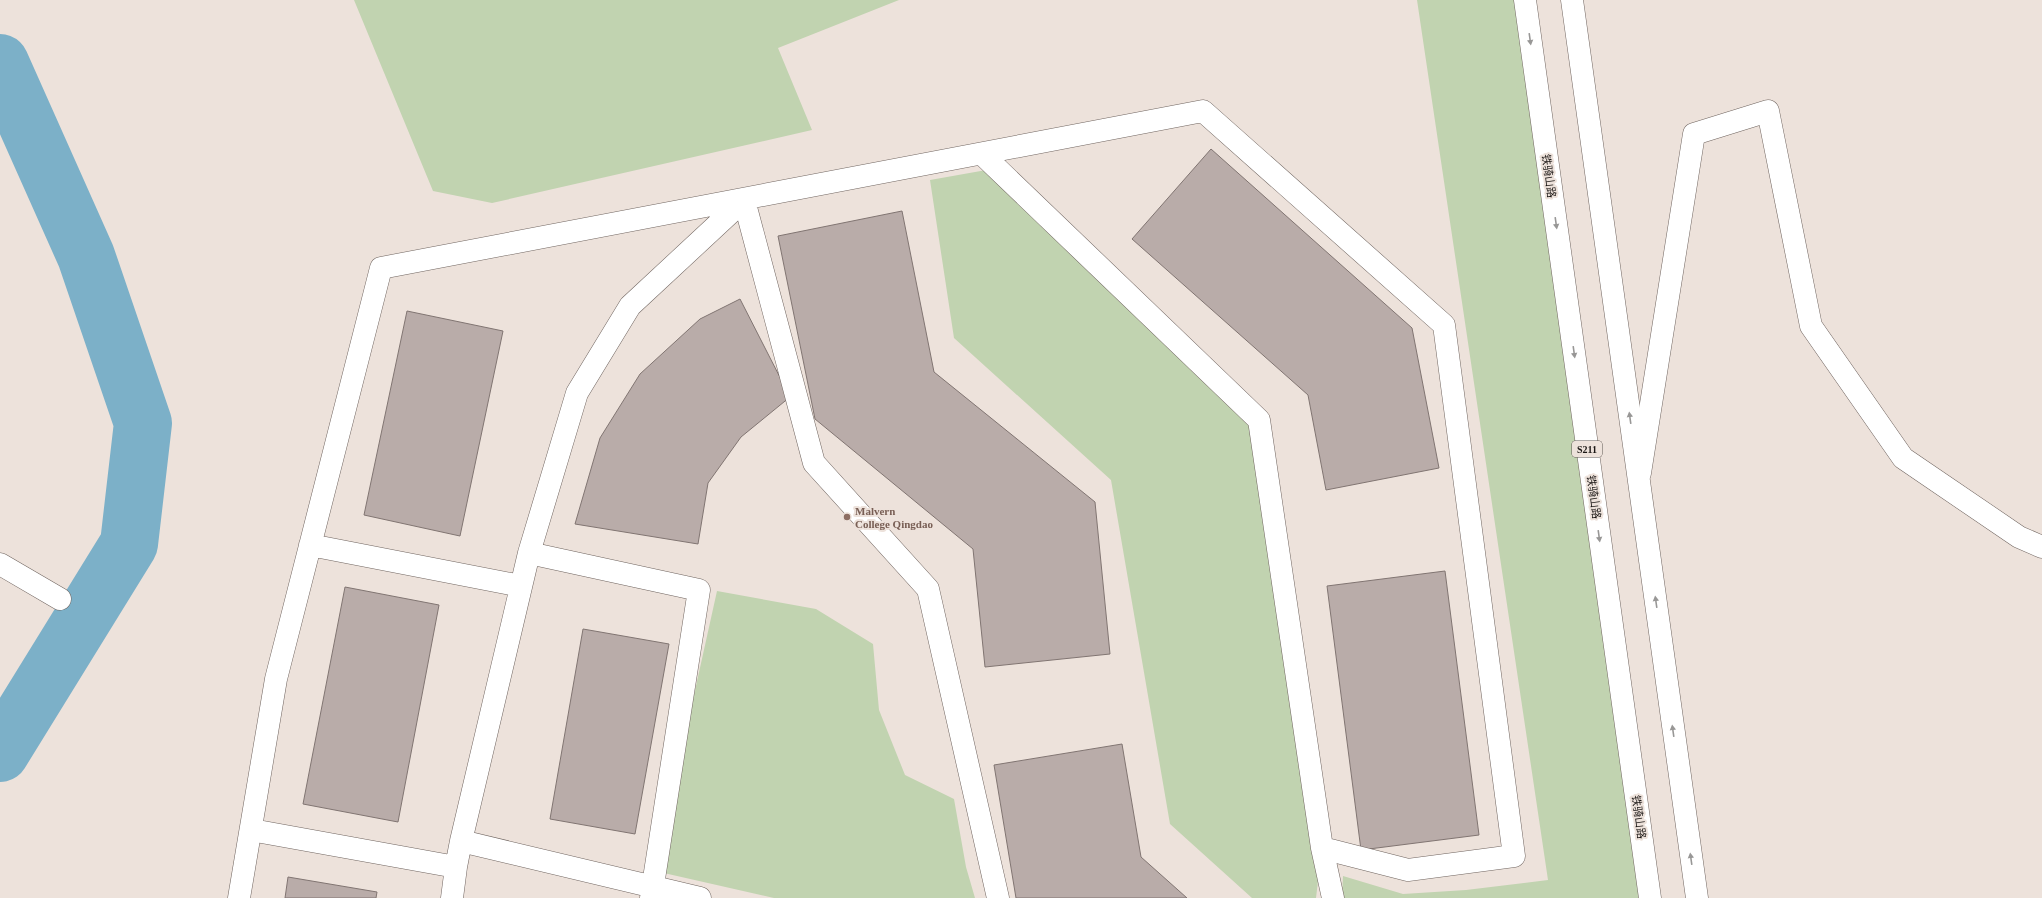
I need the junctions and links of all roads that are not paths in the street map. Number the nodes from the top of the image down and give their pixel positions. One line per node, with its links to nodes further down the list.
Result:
1 (1525, 0): 22 (street, 铁骑山路 / S211, one-way to 22)
2 (1572, 0): 5 (street, one-way to 2)
3 (982, 154): 4 (street); 14 (street); 14 (street)
4 (744, 200): 6 (street); 8 (street); 20 (street)
5 (1639, 482): 7 (street); 23 (street, one-way to 5)
6 (310, 545): 10 (street); 12 (street)
7 (2042, 546)
8 (529, 553): 10 (street); 16 (street)
9 (0, 564): 11 (street)
10 (521, 586): 13 (street)
11 (60, 599)
12 (251, 830): 15 (street); 17 (street)
13 (461, 841): 15 (street); 16 (street)
14 (1322, 848): 21 (street)
15 (456, 867): 18 (street)
16 (652, 892): 19 (street)
17 (239, 898)
18 (452, 898)
19 (700, 898)
20 (998, 898)
21 (1333, 898)
22 (1650, 898)
23 (1697, 898)

